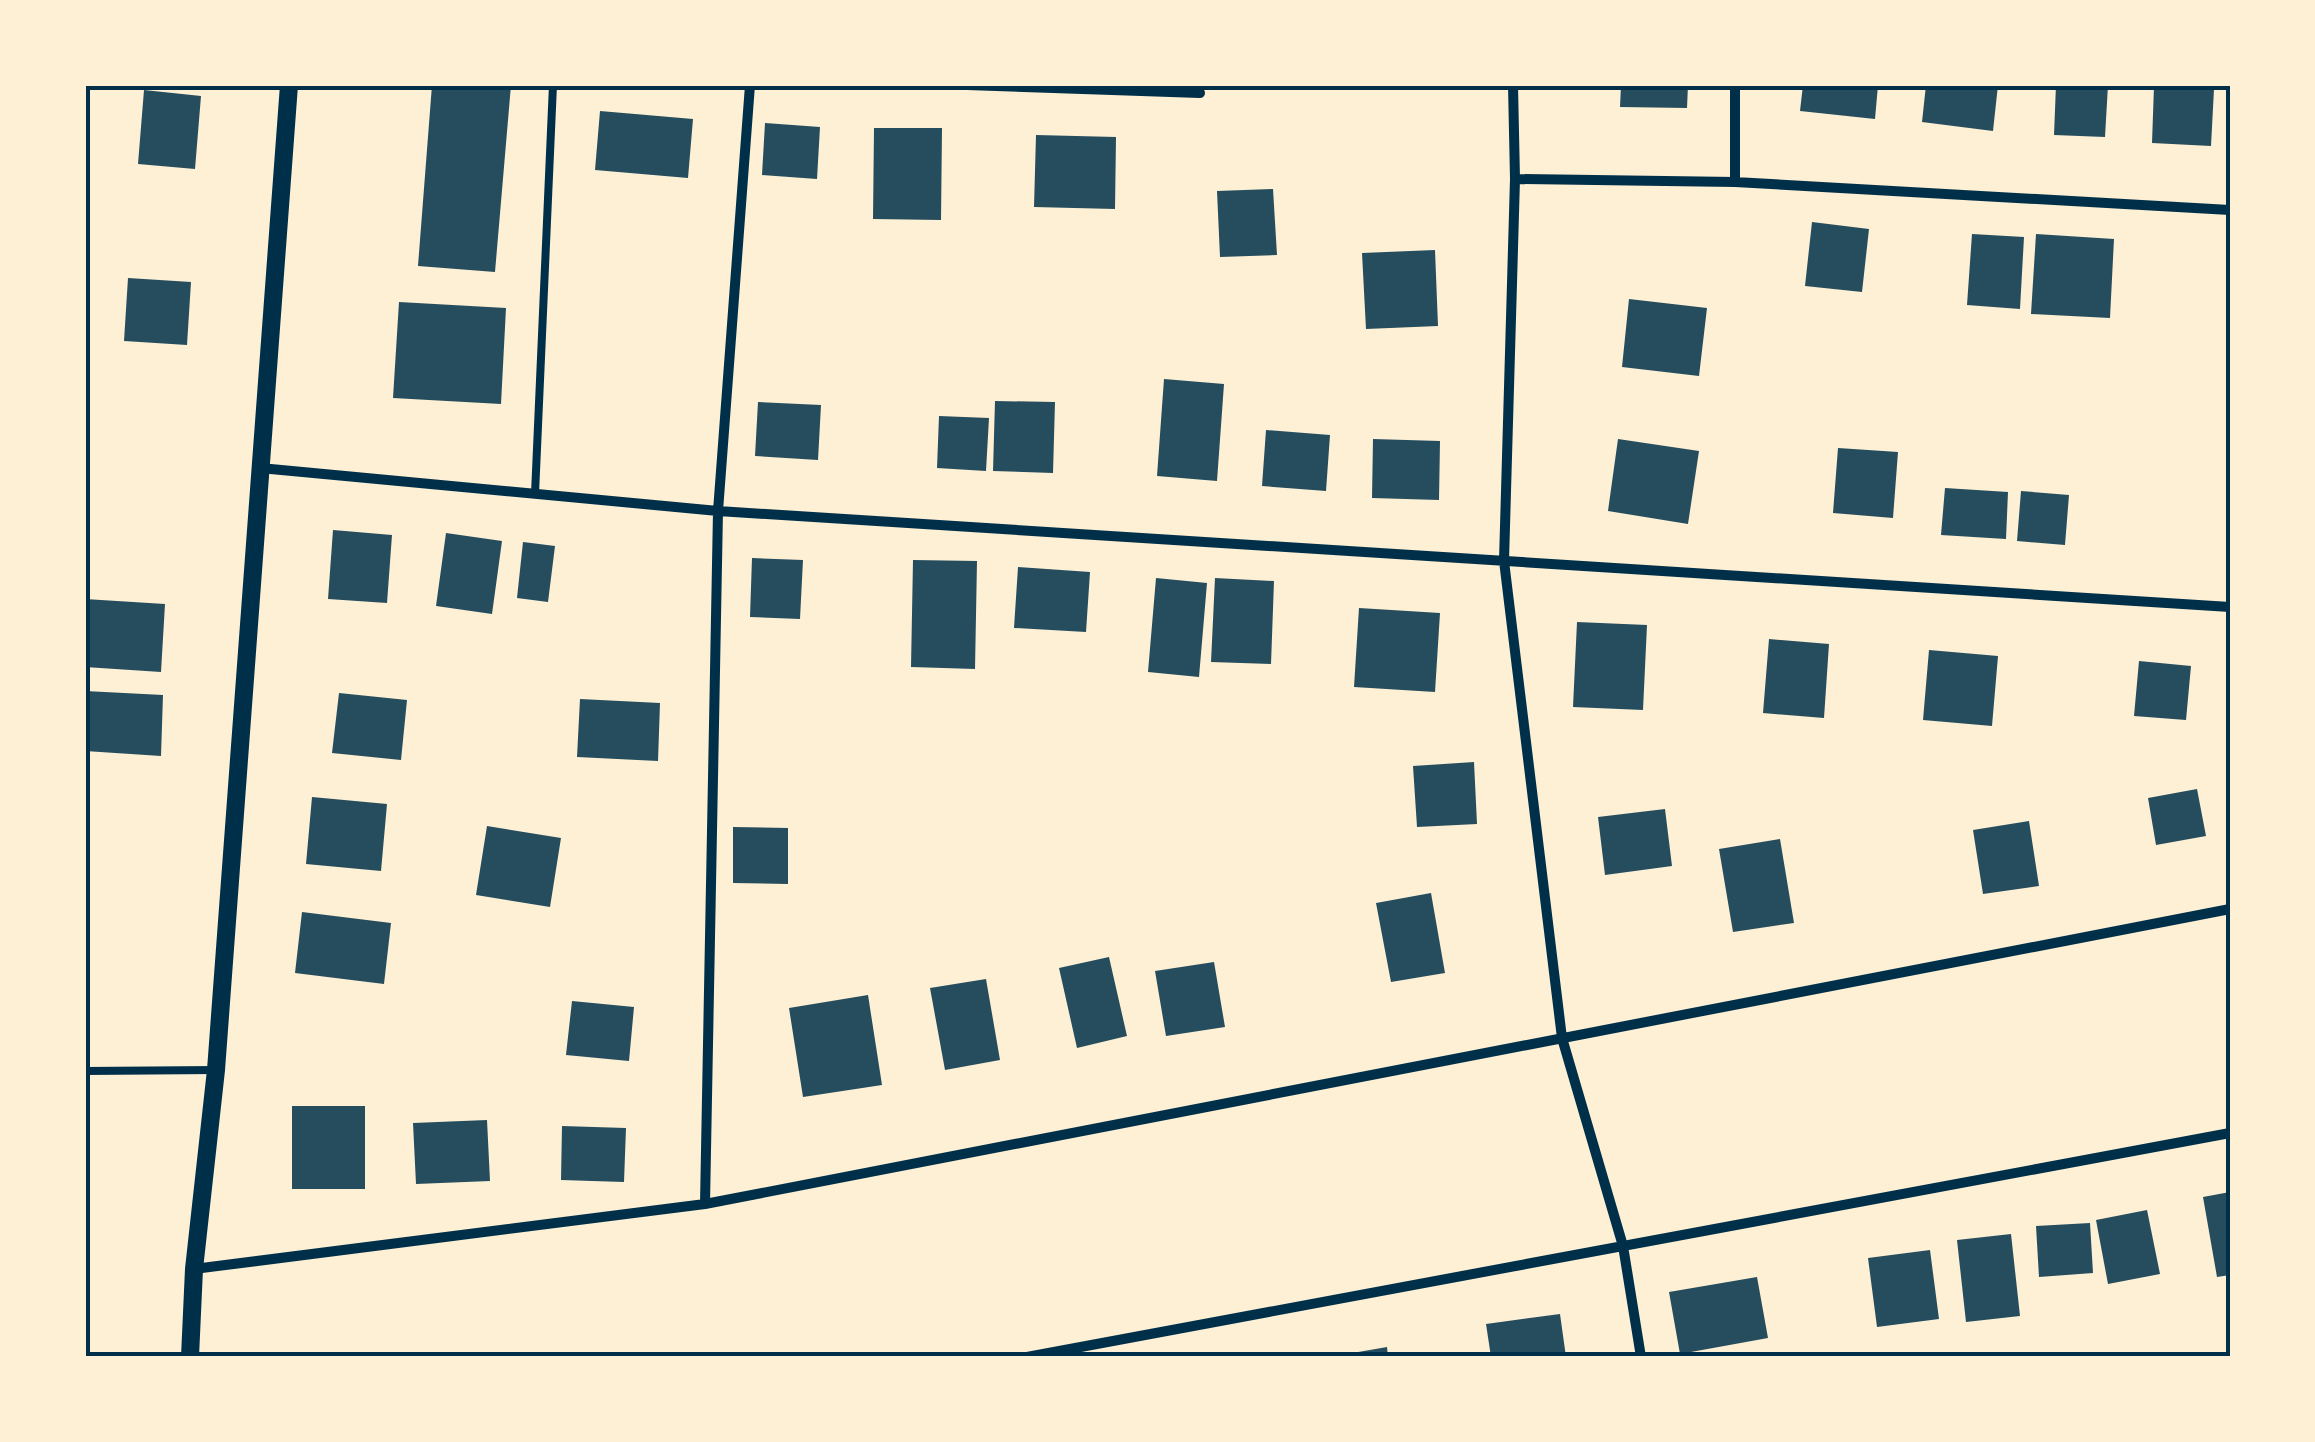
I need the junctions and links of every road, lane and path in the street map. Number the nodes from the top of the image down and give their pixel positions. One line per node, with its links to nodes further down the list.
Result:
1 (290, 85): 11 (street)
2 (553, 85): 12 (lane)
3 (750, 85): 13 (street)
4 (968, 85): 7 (street)
5 (1513, 85): 8 (street)
6 (1734, 85): 9 (street)
7 (1200, 94)
8 (1515, 178): 9 (street); 14 (street)
9 (1735, 182): 10 (street)
10 (2230, 210)
11 (260, 468): 12 (street); 18 (street)
12 (535, 494): 13 (street)
13 (718, 510): 14 (street); 21 (street)
14 (1504, 560): 15 (street); 17 (street)
15 (2230, 607)
16 (2230, 909): 17 (street)
17 (1562, 1038): 21 (street); 22 (street)
18 (216, 1070): 19 (lane); 23 (street)
19 (85, 1071)
20 (2230, 1133): 22 (street)
21 (705, 1204): 23 (street)
22 (1622, 1246): 25 (street); 26 (street)
23 (194, 1269): 24 (street)
24 (190, 1357)
25 (1027, 1357)
26 (1641, 1357)

